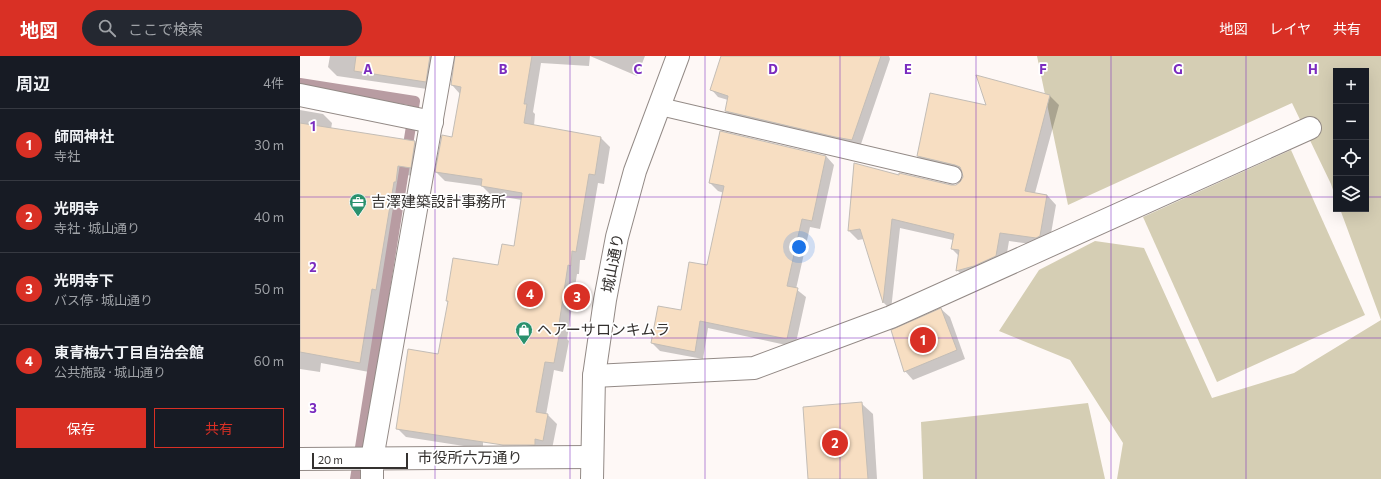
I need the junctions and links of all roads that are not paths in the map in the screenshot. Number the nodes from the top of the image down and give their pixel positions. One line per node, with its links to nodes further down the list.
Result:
1 (442, 56): 5 (street)
2 (678, 56): 4 (street, 城山通り)
3 (300, 95): 5 (street)
4 (658, 106): 7 (lane); 8 (street, 城山通り)
5 (430, 122): 11 (street)
6 (1310, 128): 8 (street)
7 (953, 175)
8 (594, 376): 9 (street, 城山通り)
9 (592, 457): 11 (street, 市役所六万通り); 12 (street, 城山通り)
10 (300, 459): 11 (street, 市役所六万通り)
11 (371, 465)
12 (592, 479)

